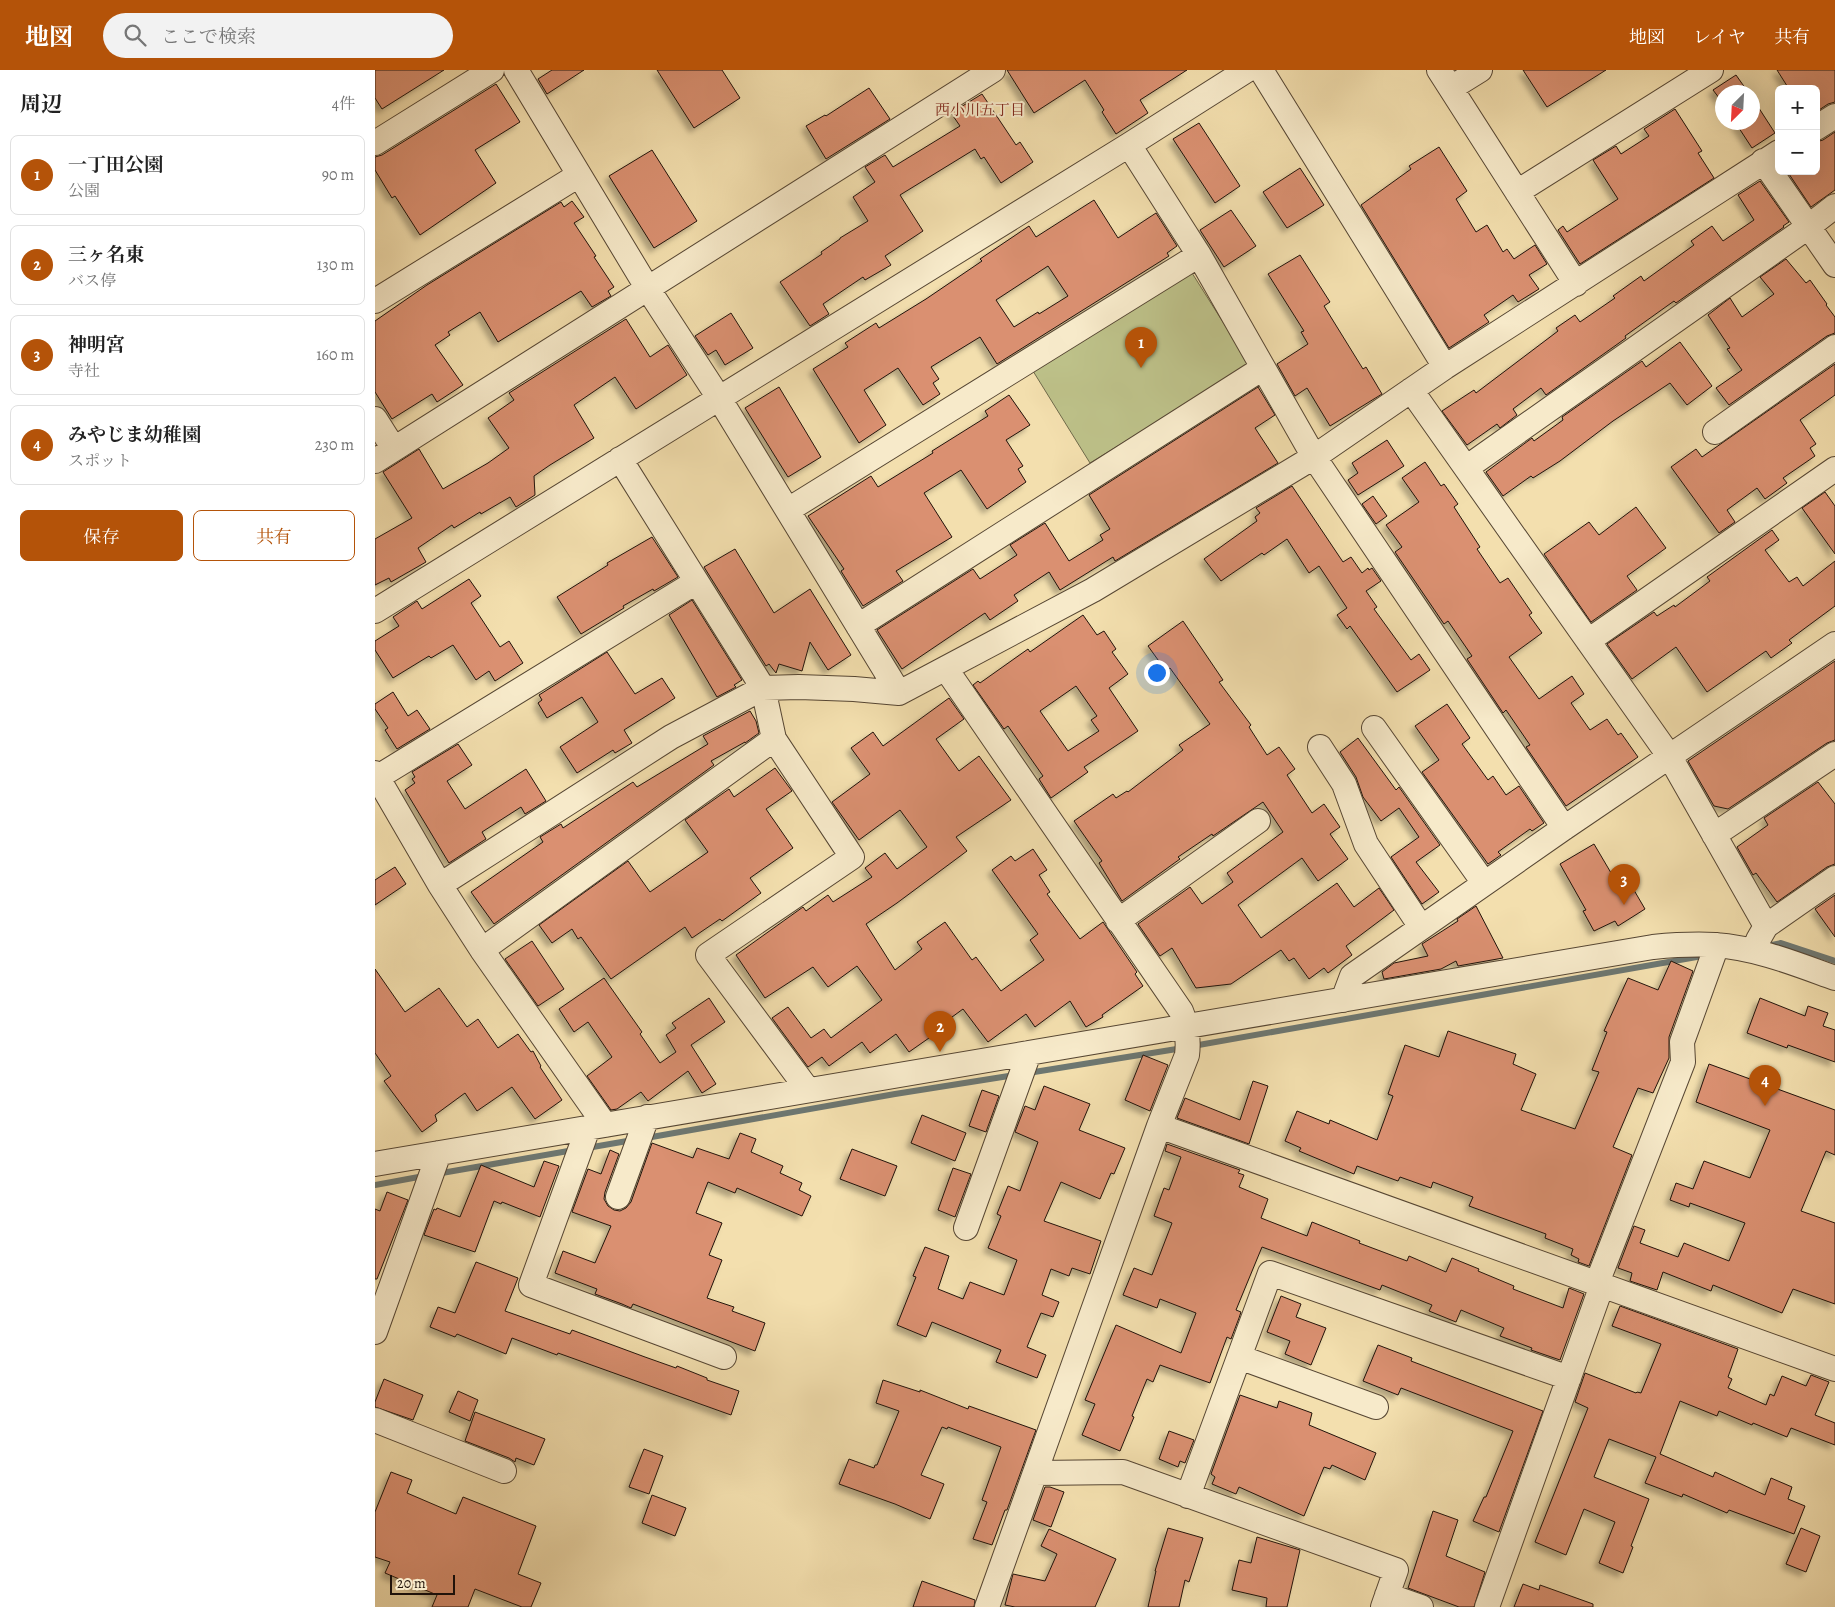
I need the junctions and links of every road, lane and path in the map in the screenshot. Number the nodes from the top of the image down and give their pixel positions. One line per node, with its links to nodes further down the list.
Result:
1 (492, 70): 11 (street)
2 (516, 70): 14 (street)
3 (993, 70): 21 (street)
4 (1247, 70): 12 (street)
5 (1261, 70): 24 (street)
6 (1480, 70): 8 (street)
7 (1711, 70): 15 (street)
8 (1445, 79): 15 (street)
9 (1835, 116): 10 (street)
10 (1820, 125)
11 (375, 143)
12 (1129, 145): 18 (street); 27 (street)
13 (1771, 156): 17 (street); 20 (street)
14 (579, 175): 21 (street); 22 (street)
15 (1517, 192): 20 (street)
16 (1835, 206): 17 (street)
17 (1808, 226): 19 (street); 33 (street)
18 (1199, 255): 25 (street); 35 (street)
19 (1835, 265)
20 (1576, 284): 24 (street)
21 (648, 289): 27 (street); 30 (street)
22 (375, 301)
23 (1835, 347): 29 (street)
24 (1445, 367): 26 (street)
25 (1263, 368): 31 (street); 38 (street)
26 (1411, 390): 31 (street); 33 (street)
27 (719, 398): 32 (street); 35 (street)
28 (375, 419): 30 (street)
29 (1715, 432)
30 (384, 455)
31 (1314, 457): 41 (street); 51 (street)
32 (620, 459): 36 (street); 37 (street)
33 (1466, 468): 39 (street)
34 (1835, 469): 39 (street)
35 (788, 510): 38 (street)
36 (696, 582): 42 (street); 49 (street)
37 (375, 611)
38 (859, 626): 43 (street)
39 (1588, 641): 48 (street)
40 (1835, 644): 48 (street)
41 (946, 668): 43 (street); 56 (street)
42 (763, 688): 43 (street); 45 (street); 55 (street)
43 (899, 693)
44 (1374, 728): 54 (street)
45 (774, 739): 60 (street); 66 (street)
46 (1321, 748): 58 (street)
47 (1835, 754): 52 (street)
48 (1670, 757): 51 (street); 52 (street)
49 (376, 775): 55 (street)
50 (1259, 821): 56 (street)
51 (1564, 828): 54 (street)
52 (1714, 835): 57 (street)
53 (1835, 878): 57 (street)
54 (1484, 883): 58 (street)
55 (441, 885): 60 (street)
56 (1118, 921): 64 (street)
57 (1766, 926): 61 (street)
58 (1421, 927): 63 (street)
59 (1717, 945): 61 (street); 63 (street); 74 (street)
60 (482, 950): 68 (street)
61 (1753, 951): 62 (street)
62 (1835, 978)
63 (1343, 1000): 64 (street)
64 (1187, 1026): 65 (street); 69 (street)
65 (1029, 1053): 66 (street); 73 (street)
66 (808, 1090): 67 (street)
67 (647, 1117): 68 (street); 72 (street)
68 (597, 1126): 70 (street); 76 (street)
69 (1159, 1126): 74 (street); 83 (street)
70 (439, 1153): 71 (street); 75 (street)
71 (375, 1164)
72 (618, 1198)
73 (965, 1228)
74 (1599, 1284): 78 (street); 79 (street)
75 (375, 1332)
76 (724, 1357)
77 (1239, 1357): 79 (street); 80 (street); 84 (street)
78 (1835, 1368)
79 (1569, 1378): 88 (street)
80 (1376, 1407)
81 (375, 1420): 82 (street)
82 (504, 1471)
83 (1035, 1473): 84 (street); 86 (street)
84 (1188, 1496): 85 (street)
85 (1385, 1601): 87 (street)
86 (987, 1607)
87 (1421, 1607)
88 (1487, 1607)

